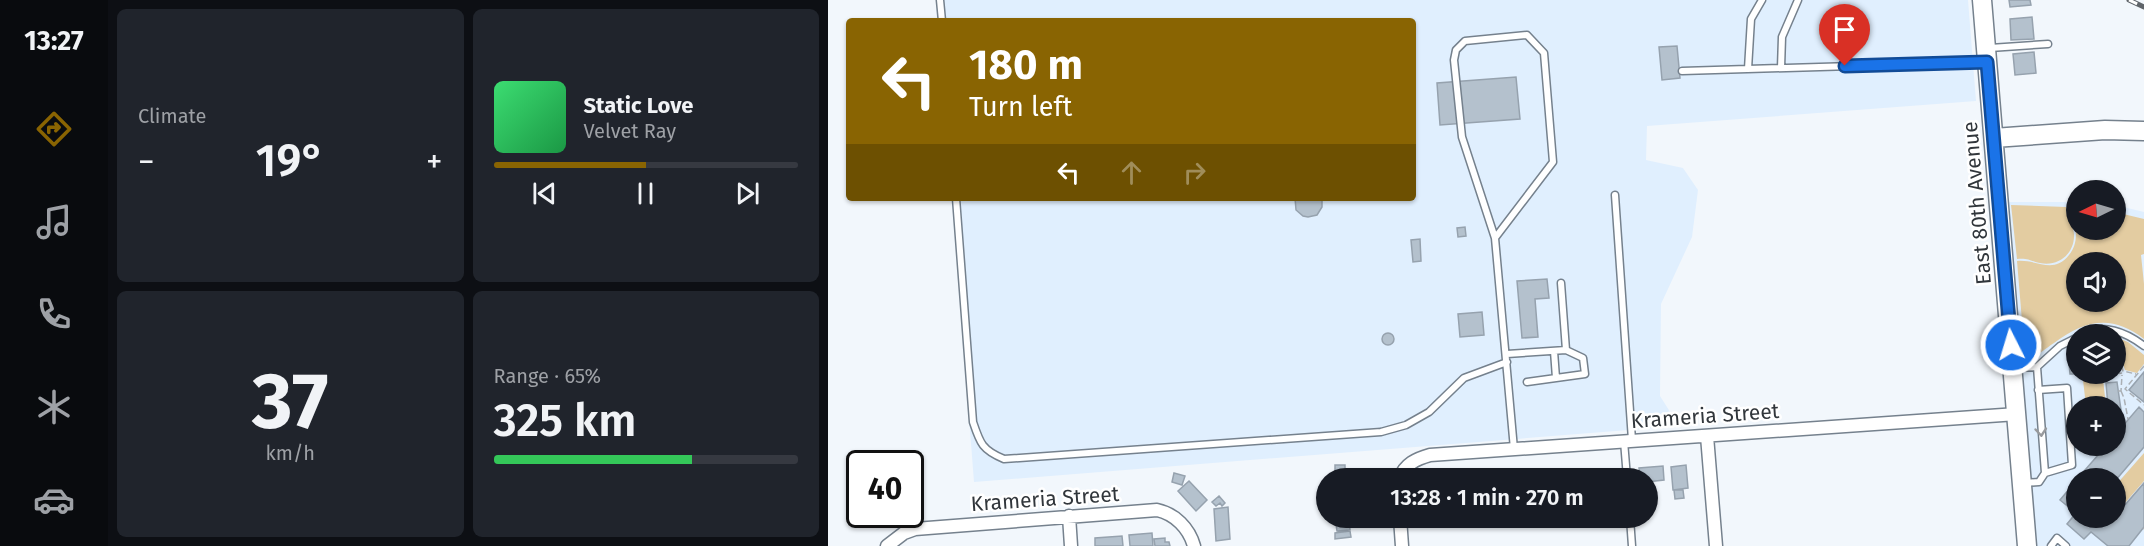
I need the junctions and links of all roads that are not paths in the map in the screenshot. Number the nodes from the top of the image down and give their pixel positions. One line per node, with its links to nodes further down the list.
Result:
1 (940, 0): 5 (lane)
2 (1762, 0): 9 (lane)
3 (1798, 0): 8 (lane)
4 (1982, 0): 7 (street, East 80th Avenue)
5 (942, 18)
6 (2048, 44): 7 (lane)
7 (1986, 55): 8 (lane); 12 (street, East 80th Avenue)
8 (1781, 68): 9 (lane)
9 (1748, 69): 10 (lane)
10 (1683, 71)
11 (2144, 131): 12 (street)
12 (1994, 138): 25 (street, East 80th Avenue)
13 (1615, 195): 31 (lane)
14 (956, 201): 23 (lane)
15 (1495, 238): 15 (lane); 22 (lane)
16 (1561, 283): 20 (lane)
17 (2126, 336): 19 (lane)
18 (2066, 343): 24 (lane)
19 (2144, 346)
20 (1566, 350): 21 (lane); 26 (lane)
21 (1554, 351): 22 (lane); 26 (lane)
22 (1507, 354): 23 (lane)
23 (1507, 362): 32 (lane)
24 (2037, 367): 25 (lane); 28 (lane)
25 (2013, 368): 29 (street, East 80th Avenue)
26 (1556, 378): 27 (lane)
27 (1527, 382)
28 (2038, 390): 35 (lane, one-way to 35); 35 (lane)
29 (2017, 414): 30 (street, Krameria Street); 36 (street, East 80th Avenue)
30 (1707, 435): 31 (street, Krameria Street); 45 (street)
31 (1628, 441): 32 (street, Krameria Street); 34 (lane)
32 (1514, 449): 33 (street, Krameria Street)
33 (1407, 468)
34 (1627, 468)
35 (2045, 474): 36 (lane)
36 (2023, 483): 46 (street, East 80th Avenue)
37 (1069, 516): 40 (street, Krameria Street); 41 (street); 42 (street, Krameria Street)
38 (1401, 528): 43 (street)
39 (1631, 528): 44 (lane)
40 (887, 546)
41 (1071, 546)
42 (1194, 546)
43 (1402, 546)
44 (1632, 546)
45 (1716, 546)
46 (2027, 546)
47 (2051, 546): 48 (lane)
48 (2066, 546)

